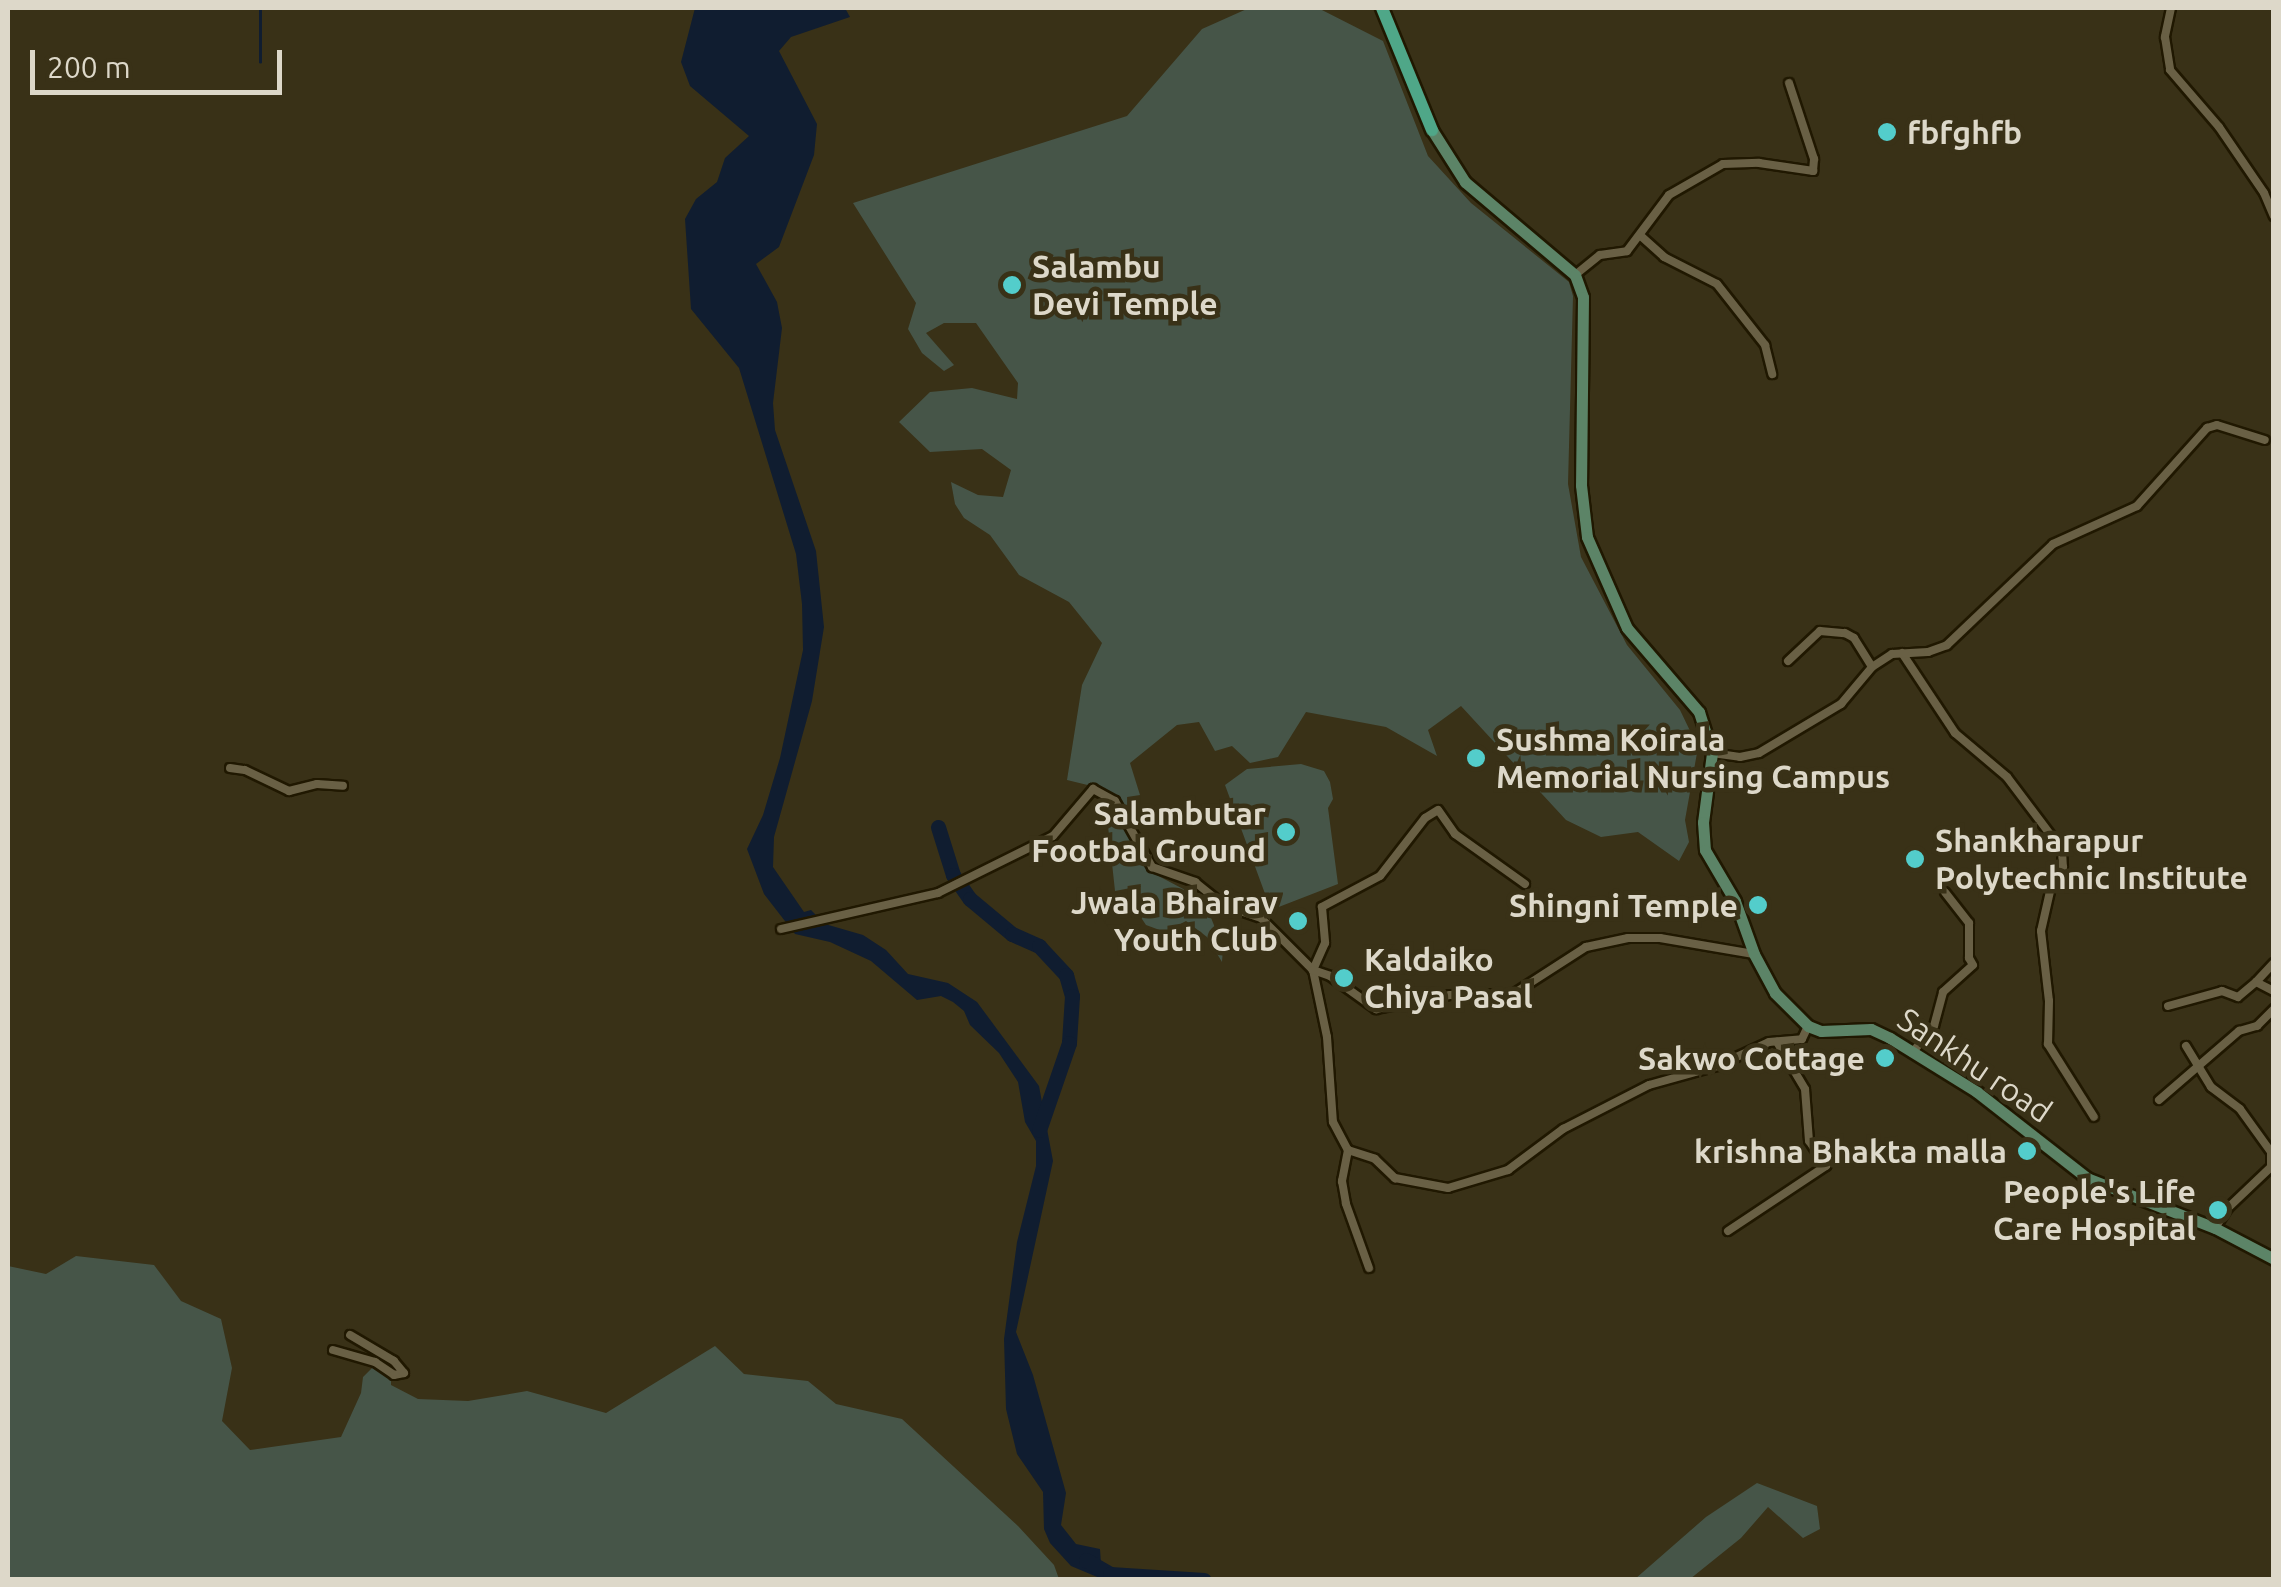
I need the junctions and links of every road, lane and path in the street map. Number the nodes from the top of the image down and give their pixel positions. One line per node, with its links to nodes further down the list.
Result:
1 (1382, 8): 4 (main road)
2 (2170, 8): 5 (street)
3 (1789, 84): 6 (street)
4 (1432, 130): 7 (main road)
5 (2274, 216)
6 (1642, 237): 7 (street); 8 (street)
7 (1575, 275): 13 (main road)
8 (1772, 374)
9 (2265, 440): 10 (street)
10 (1902, 654): 12 (street); 32 (street)
11 (1788, 660): 12 (street)
12 (1872, 667): 13 (street)
13 (1712, 754): 19 (main road)
14 (230, 768): 15 (street)
15 (343, 786)
16 (1525, 884): 21 (street)
17 (1946, 892): 29 (street)
18 (781, 929): 21 (street)
19 (1754, 954): 21 (street); 26 (main road)
20 (2274, 962): 22 (street)
21 (1313, 970): 33 (street)
22 (2256, 982): 23 (street); 24 (street)
23 (2274, 991)
24 (2168, 1006)
25 (2274, 1010): 30 (street)
26 (1808, 1026): 27 (street); 29 (main road, Sankhu road)
27 (1777, 1042): 33 (street); 35 (street)
28 (2186, 1046): 30 (street)
29 (1912, 1053): 34 (main road, Sankhu road)
30 (2199, 1064): 31 (street); 34 (street)
31 (2159, 1100)
32 (2094, 1117)
33 (1348, 1150): 37 (street)
34 (2215, 1228): 36 (main road, Sankhu road)
35 (1728, 1231)
36 (2274, 1259)
37 (1369, 1268)
38 (350, 1335): 39 (street)
39 (333, 1350)

